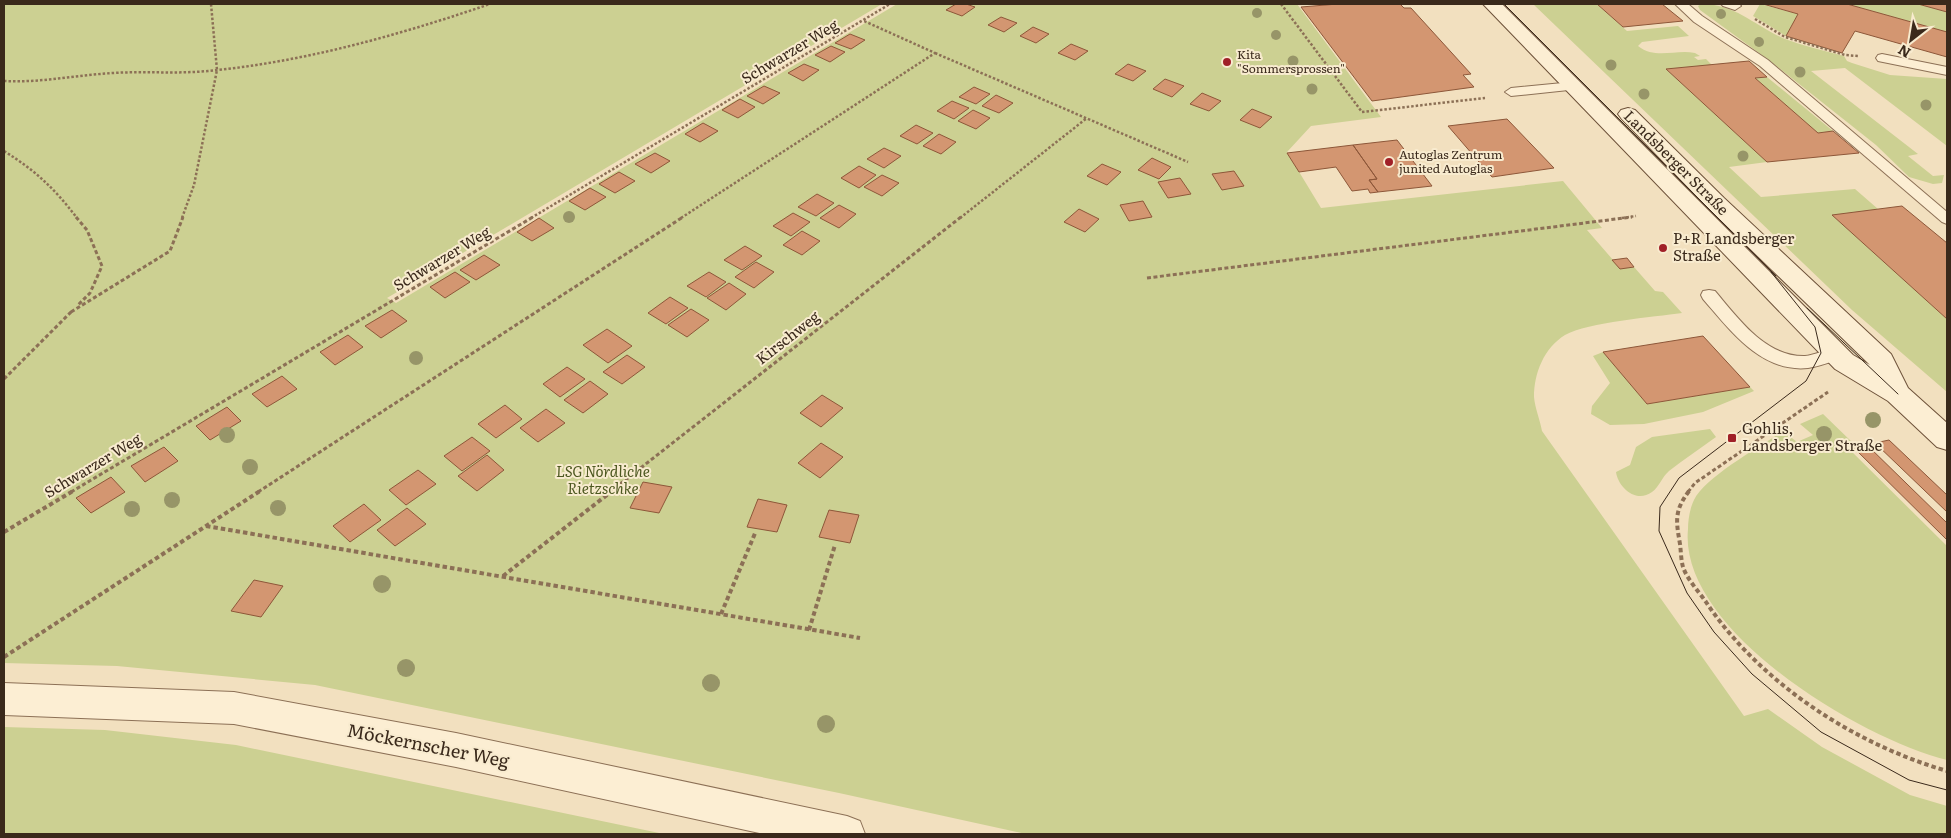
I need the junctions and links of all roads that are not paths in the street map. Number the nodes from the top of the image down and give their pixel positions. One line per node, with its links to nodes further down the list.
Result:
1 (1492, 4): 6 (street, Landsberger Straße)
2 (1515, 4): 11 (street, Landsberger Straße)
3 (1681, 4): 8 (lane)
4 (1882, 58): 5 (lane)
5 (1947, 71)
6 (1573, 86): 7 (lane); 10 (street, Landsberger Straße)
7 (1511, 92)
8 (1947, 219)
9 (1709, 295): 10 (lane)
10 (1836, 354): 11 (street, Landsberger Straße)
11 (1898, 394): 12 (street)
12 (1947, 439)
13 (4, 699): 14 (street, Möckernscher Weg)
14 (847, 834)

